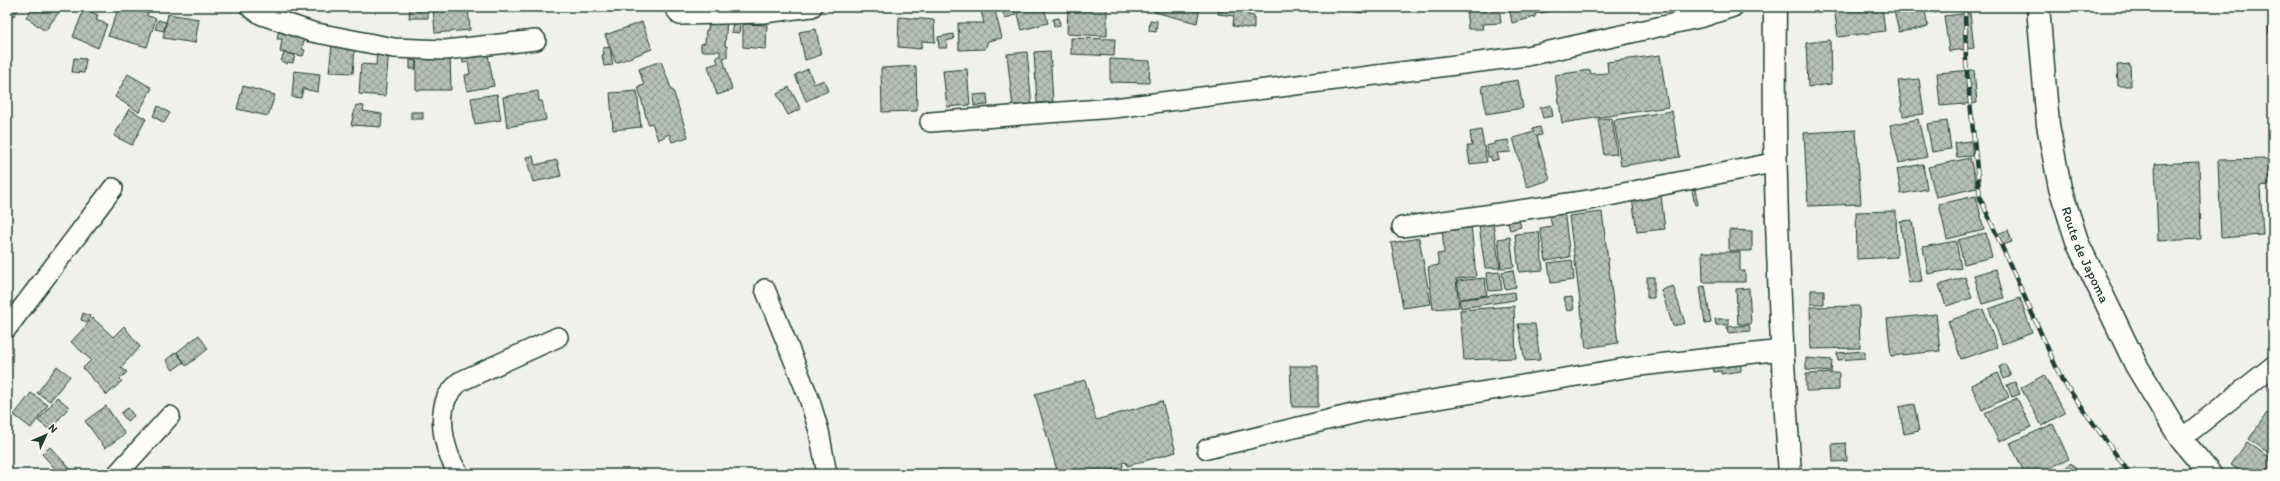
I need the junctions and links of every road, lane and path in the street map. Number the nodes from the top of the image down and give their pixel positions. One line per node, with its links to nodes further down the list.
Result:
1 (250, 7): 7 (street)
2 (674, 7): 3 (street)
3 (812, 7)
4 (1733, 7): 8 (street)
5 (1775, 7): 9 (main road)
6 (2038, 7): 18 (main road, Route de Japoma)
7 (536, 40)
8 (930, 122)
9 (1777, 162): 11 (street); 15 (main road)
10 (113, 188): 13 (street)
11 (1402, 227)
12 (765, 289): 22 (street)
13 (7, 328)
14 (558, 337): 21 (street)
15 (1782, 350): 19 (street); 23 (main road)
16 (2273, 366): 18 (street)
17 (170, 416): 20 (street)
18 (2181, 439): 24 (main road, Route de Japoma)
19 (1207, 449)
20 (117, 474)
21 (459, 474)
22 (827, 474)
23 (1790, 474)
24 (2210, 474)

